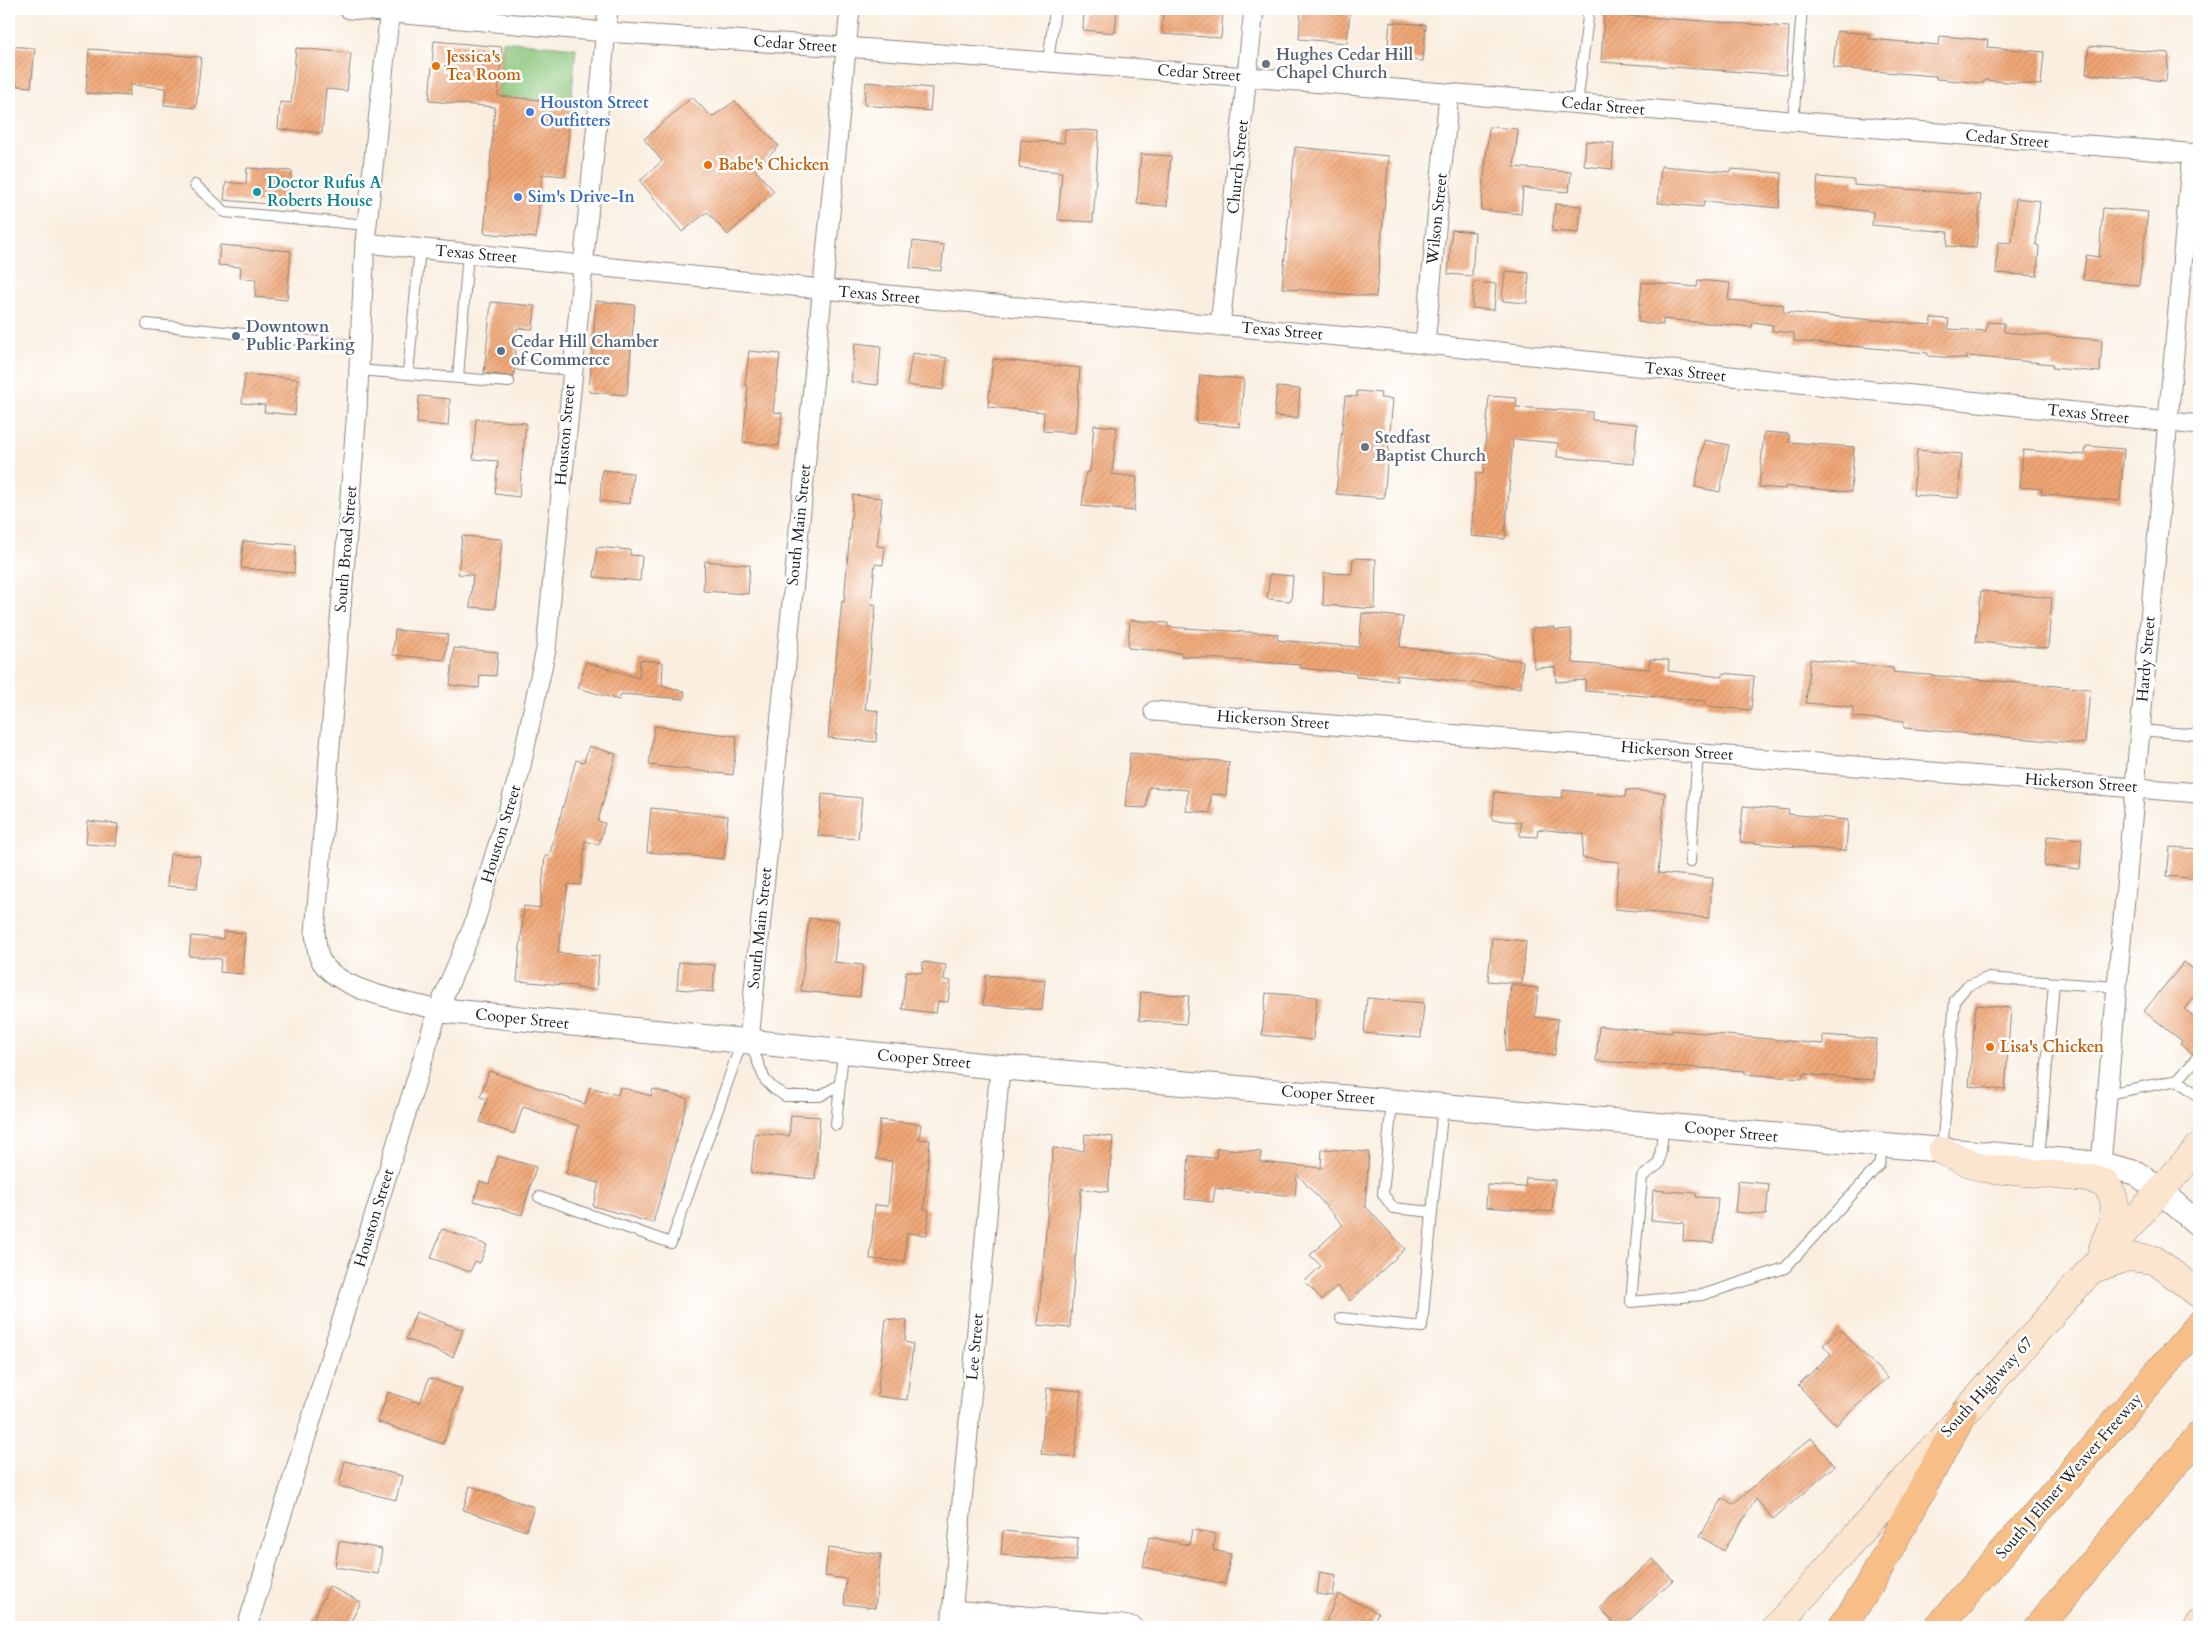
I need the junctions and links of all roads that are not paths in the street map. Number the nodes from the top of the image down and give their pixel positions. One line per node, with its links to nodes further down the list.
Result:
1 (348, 9): 8 (street, Cedar Street)
2 (608, 9): 9 (street, Houston Street)
3 (850, 9): 10 (street, South Main Street)
4 (1055, 9): 11 (lane)
5 (1254, 9): 12 (street, Church Street)
6 (1589, 9): 14 (lane)
7 (1802, 9): 15 (lane)
8 (390, 11): 9 (street, Cedar Street); 18 (street, South Broad Street)
9 (605, 32): 10 (street, Cedar Street); 21 (street, Houston Street)
10 (845, 47): 11 (street, Cedar Street); 22 (street, South Main Street)
11 (1048, 62): 12 (street, Cedar Street)
12 (1248, 77): 13 (street, Cedar Street); 24 (street, Church Street)
13 (1449, 94): 14 (street, Cedar Street); 25 (street, Wilson Street)
14 (1577, 104): 15 (street, Cedar Street)
15 (1793, 122): 16 (street, Cedar Street)
16 (2196, 154): 33 (street, Hardy Street)
17 (196, 185): 18 (lane)
18 (366, 234): 19 (street, Texas Street); 26 (street, South Broad Street)
19 (420, 248): 20 (street, Texas Street); 30 (lane)
20 (468, 253): 21 (street, Texas Street); 31 (lane)
21 (584, 264): 22 (street, Texas Street); 29 (street, Houston Street)
22 (822, 289): 24 (street, Texas Street); 45 (street, South Main Street)
23 (148, 324): 26 (lane)
24 (1220, 326): 25 (street, Texas Street)
25 (1425, 344): 33 (street, Texas Street)
26 (360, 346): 28 (street, South Broad Street)
27 (520, 365): 29 (lane)
28 (358, 370): 30 (lane); 44 (street, South Broad Street)
29 (571, 370): 44 (street, Houston Street)
30 (408, 372): 31 (lane)
31 (458, 377): 32 (lane)
32 (509, 382)
33 (2166, 422): 34 (street, Texas Street); 36 (street, Hardy Street)
34 (2199, 425)
35 (1154, 711): 38 (street, Hickerson Street)
36 (2139, 730): 37 (lane); 39 (street, Hardy Street)
37 (2199, 735)
38 (1698, 753): 39 (street, Hickerson Street); 41 (lane)
39 (2134, 787): 40 (street, Hickerson Street); 43 (street, Hardy Street)
40 (2199, 793)
41 (1690, 862)
42 (2054, 983): 43 (lane); 59 (lane); 60 (lane)
43 (2117, 987): 51 (street, Hardy Street)
44 (438, 1010): 45 (street, Cooper Street); 74 (street, Houston Street)
45 (746, 1041): 46 (street, Cooper Street); 50 (lane); 63 (lane)
46 (843, 1052): 48 (street, Cooper Street); 50 (lane)
47 (2197, 1058): 49 (lane)
48 (1000, 1067): 53 (street, Cooper Street); 72 (street, Lee Street)
49 (2178, 1080): 51 (lane); 52 (lane)
50 (839, 1085): 55 (lane)
51 (2108, 1094): 61 (street, Hardy Street)
52 (2199, 1098)
53 (1392, 1101): 54 (street, Cooper Street); 64 (lane)
54 (1443, 1106): 56 (street, Cooper Street); 64 (lane)
55 (836, 1125)
56 (1664, 1125): 57 (street, Cooper Street); 57 (lane)
57 (1883, 1146): 59 (street, Cooper Street)
58 (2199, 1147): 62 (main road, South Highway 67)
59 (1942, 1152): 60 (street, Cooper Street); 66 (main road)
60 (2038, 1159): 61 (street, Cooper Street)
61 (2101, 1164): 62 (street, Cooper Street)
62 (2159, 1190): 65 (street, Cooper Street); 66 (main road, South Highway 67)
63 (539, 1197)
64 (1432, 1212): 68 (lane)
65 (2199, 1225)
66 (2093, 1269): 67 (main road); 70 (main road, South Highway 67)
67 (2199, 1294)
68 (1341, 1318)
69 (2199, 1325): 78 (highway, South J Elmer Weaver Freeway)
70 (1963, 1414): 76 (main road, South Highway 67); 77 (highway)
71 (2199, 1436): 79 (highway)
72 (952, 1619): 75 (street)
73 (2199, 1623): 80 (main road)
74 (247, 1627)
75 (1134, 1627)
76 (1776, 1627)
77 (1842, 1627)
78 (1938, 1627)
79 (2038, 1627)
80 (2196, 1627)

